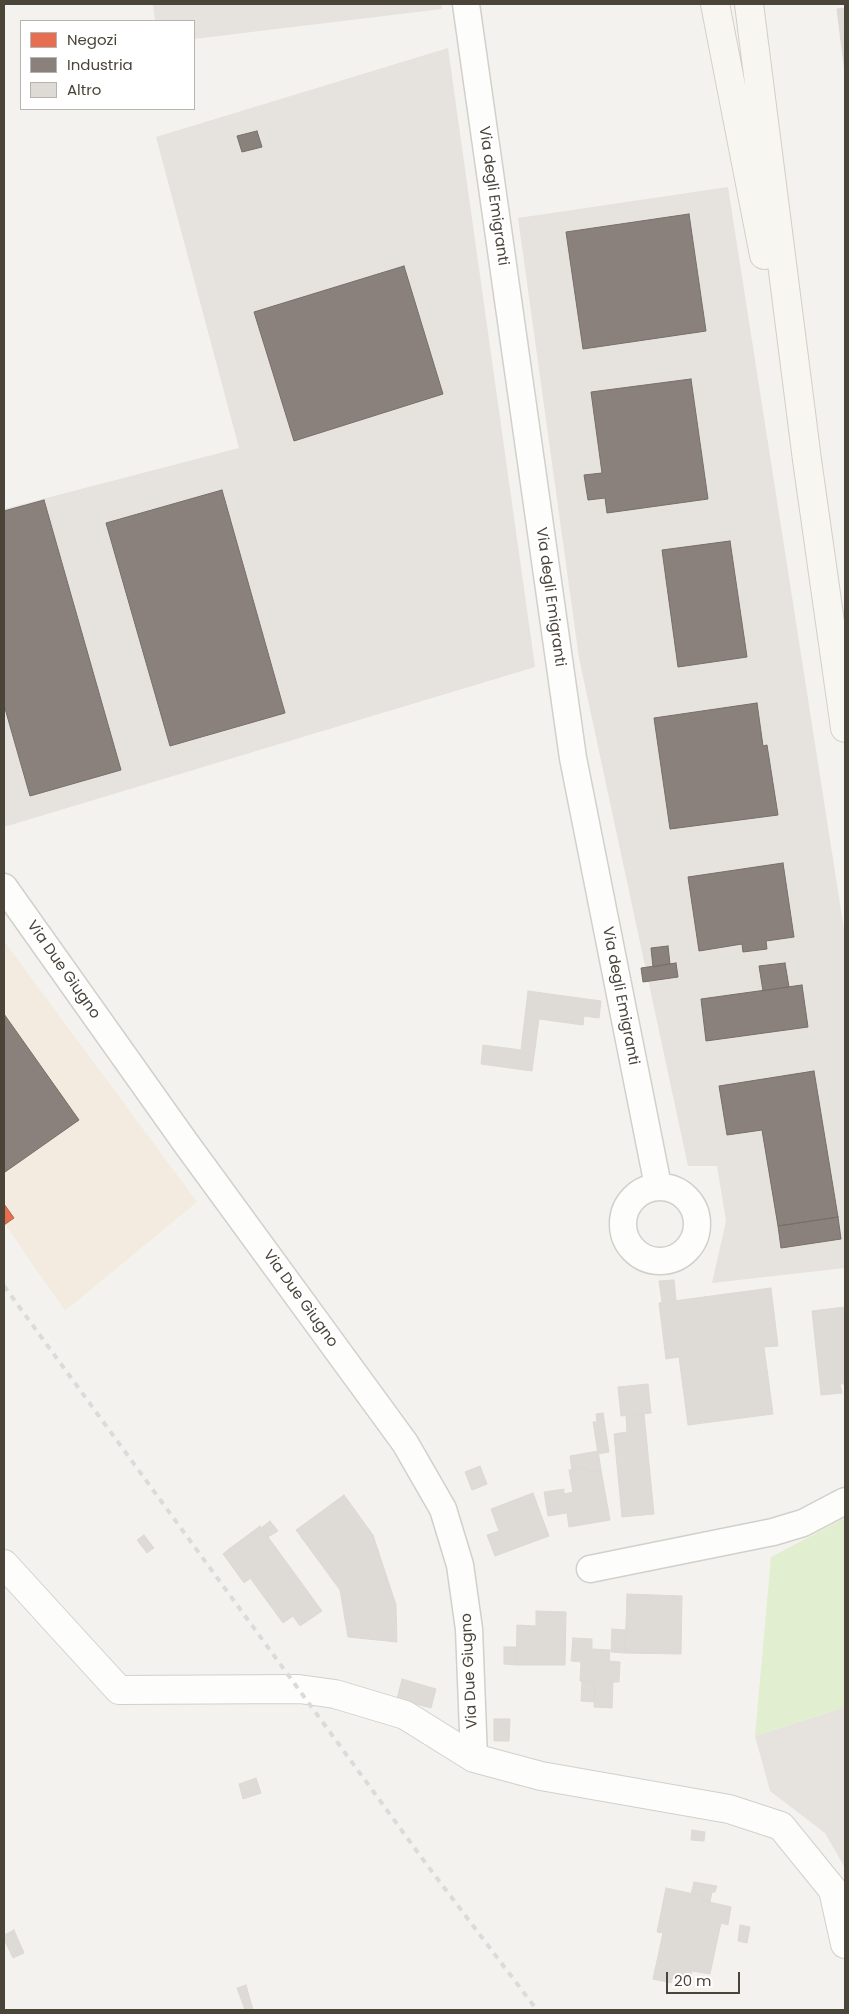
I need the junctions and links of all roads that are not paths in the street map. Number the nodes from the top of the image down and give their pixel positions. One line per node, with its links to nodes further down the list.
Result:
1 (466, 4): 9 (street, Via degli Emigranti)
2 (715, 4): 6 (main road)
3 (739, 4): 5 (street)
4 (749, 4): 5 (main road)
5 (753, 36): 6 (main road)
6 (807, 460): 7 (main road)
7 (845, 728)
8 (4, 887): 13 (street, Via Due Giugno)
9 (658, 1186)
10 (845, 1501): 12 (street)
11 (4, 1564): 13 (street)
12 (590, 1569)
13 (474, 1758): 14 (street)
14 (845, 1944)

